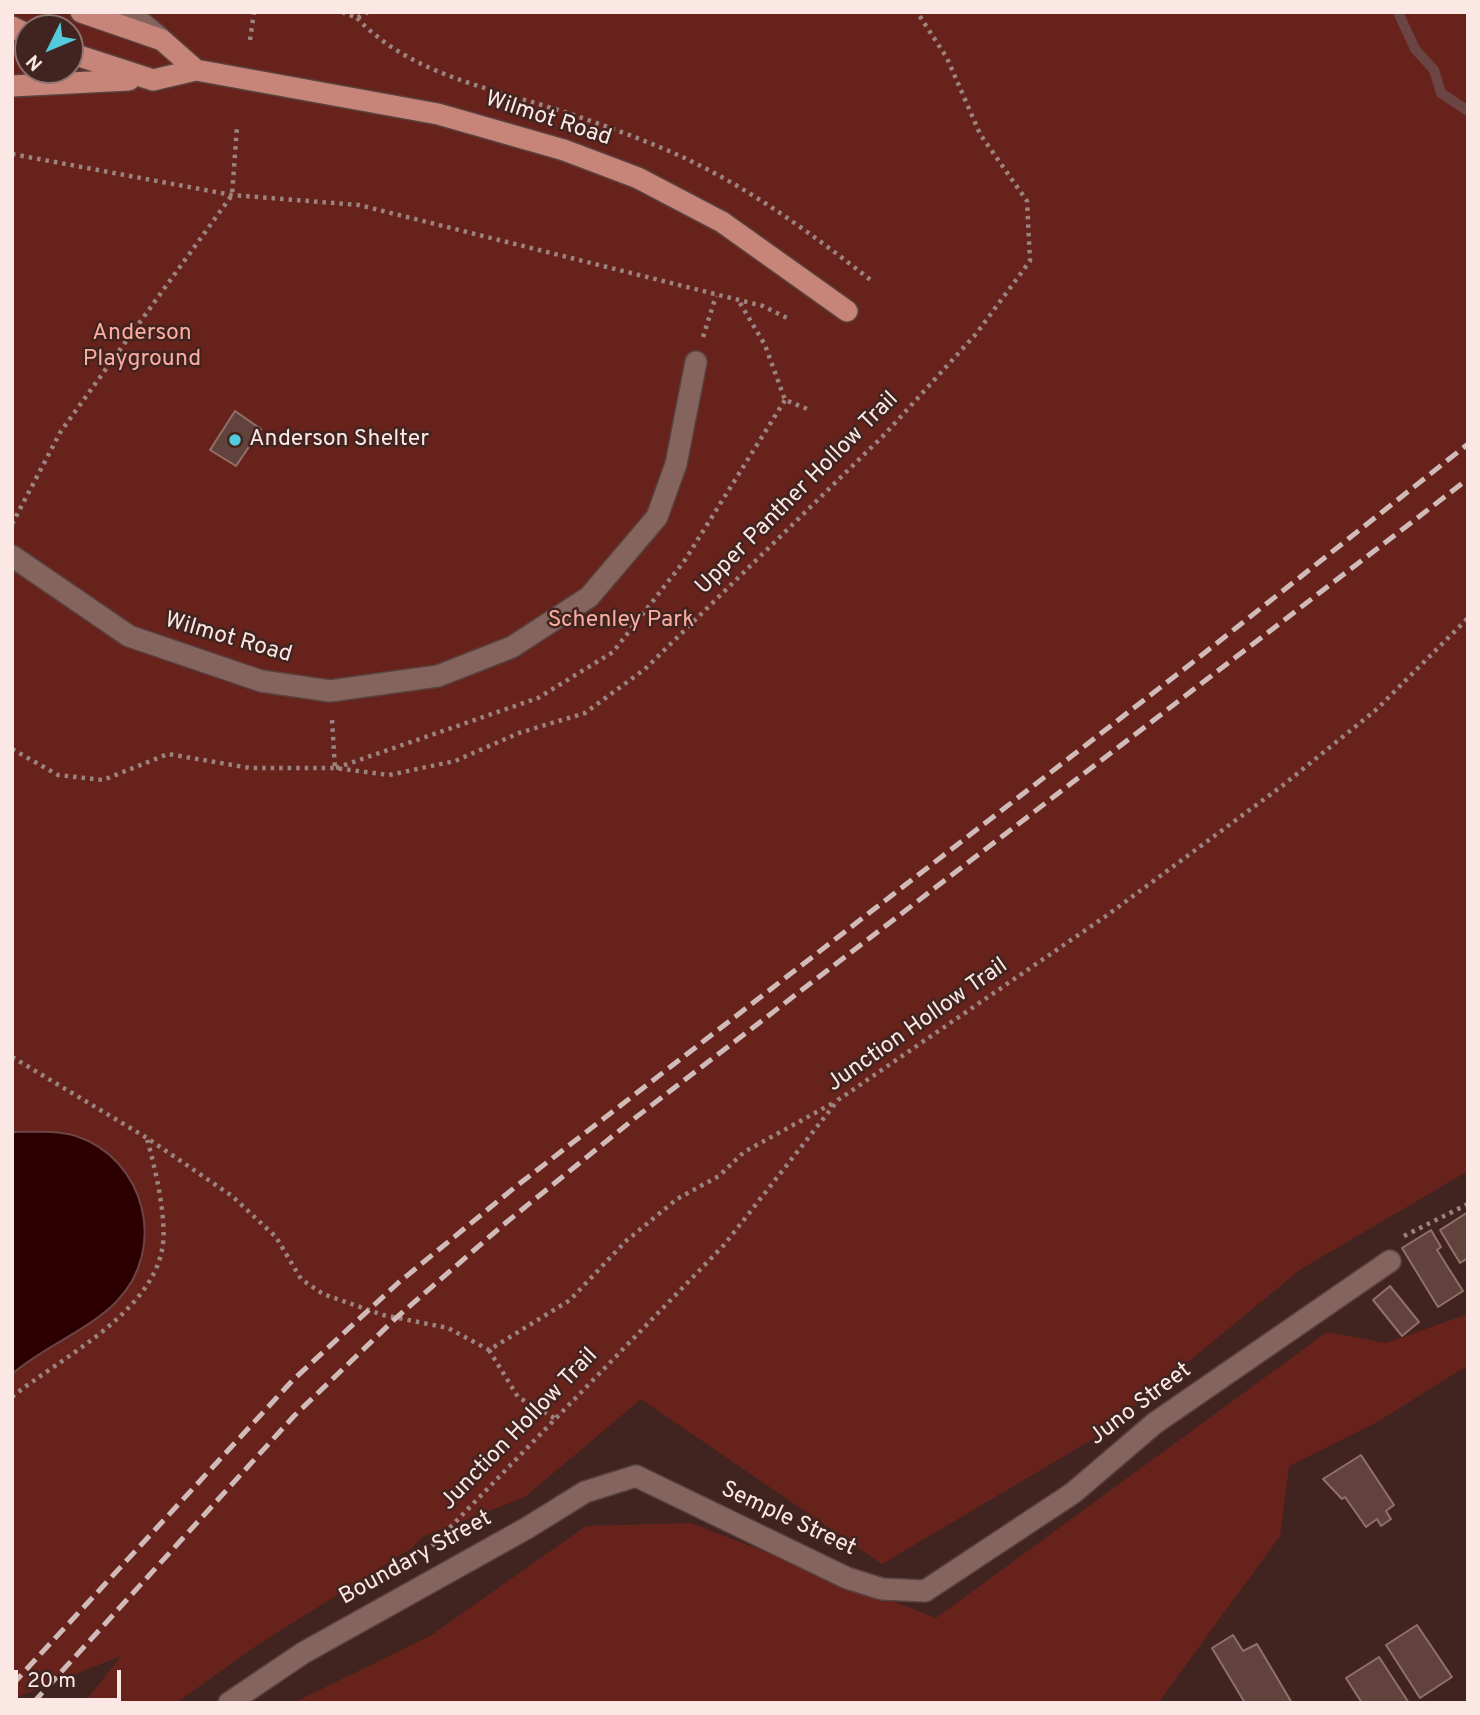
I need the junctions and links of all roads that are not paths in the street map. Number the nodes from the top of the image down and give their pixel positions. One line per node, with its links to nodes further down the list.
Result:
1 (81, 12): 3 (main road, Wilmot Road)
2 (129, 12): 3 (street)
3 (162, 40): 5 (main road, Wilmot Road)
4 (84, 58): 6 (main road)
5 (196, 69): 6 (main road, Wilmot Road); 8 (main road, Wilmot Road)
6 (153, 80): 7 (main road, Wilmot Road)
7 (12, 86)
8 (847, 311)
9 (696, 362): 10 (street, Wilmot Road)
10 (12, 556)
11 (1390, 1261): 13 (street, Juno Street)
12 (635, 1476): 13 (street, Semple Street); 14 (street, Boundary Street)
13 (925, 1591)
14 (229, 1703)

